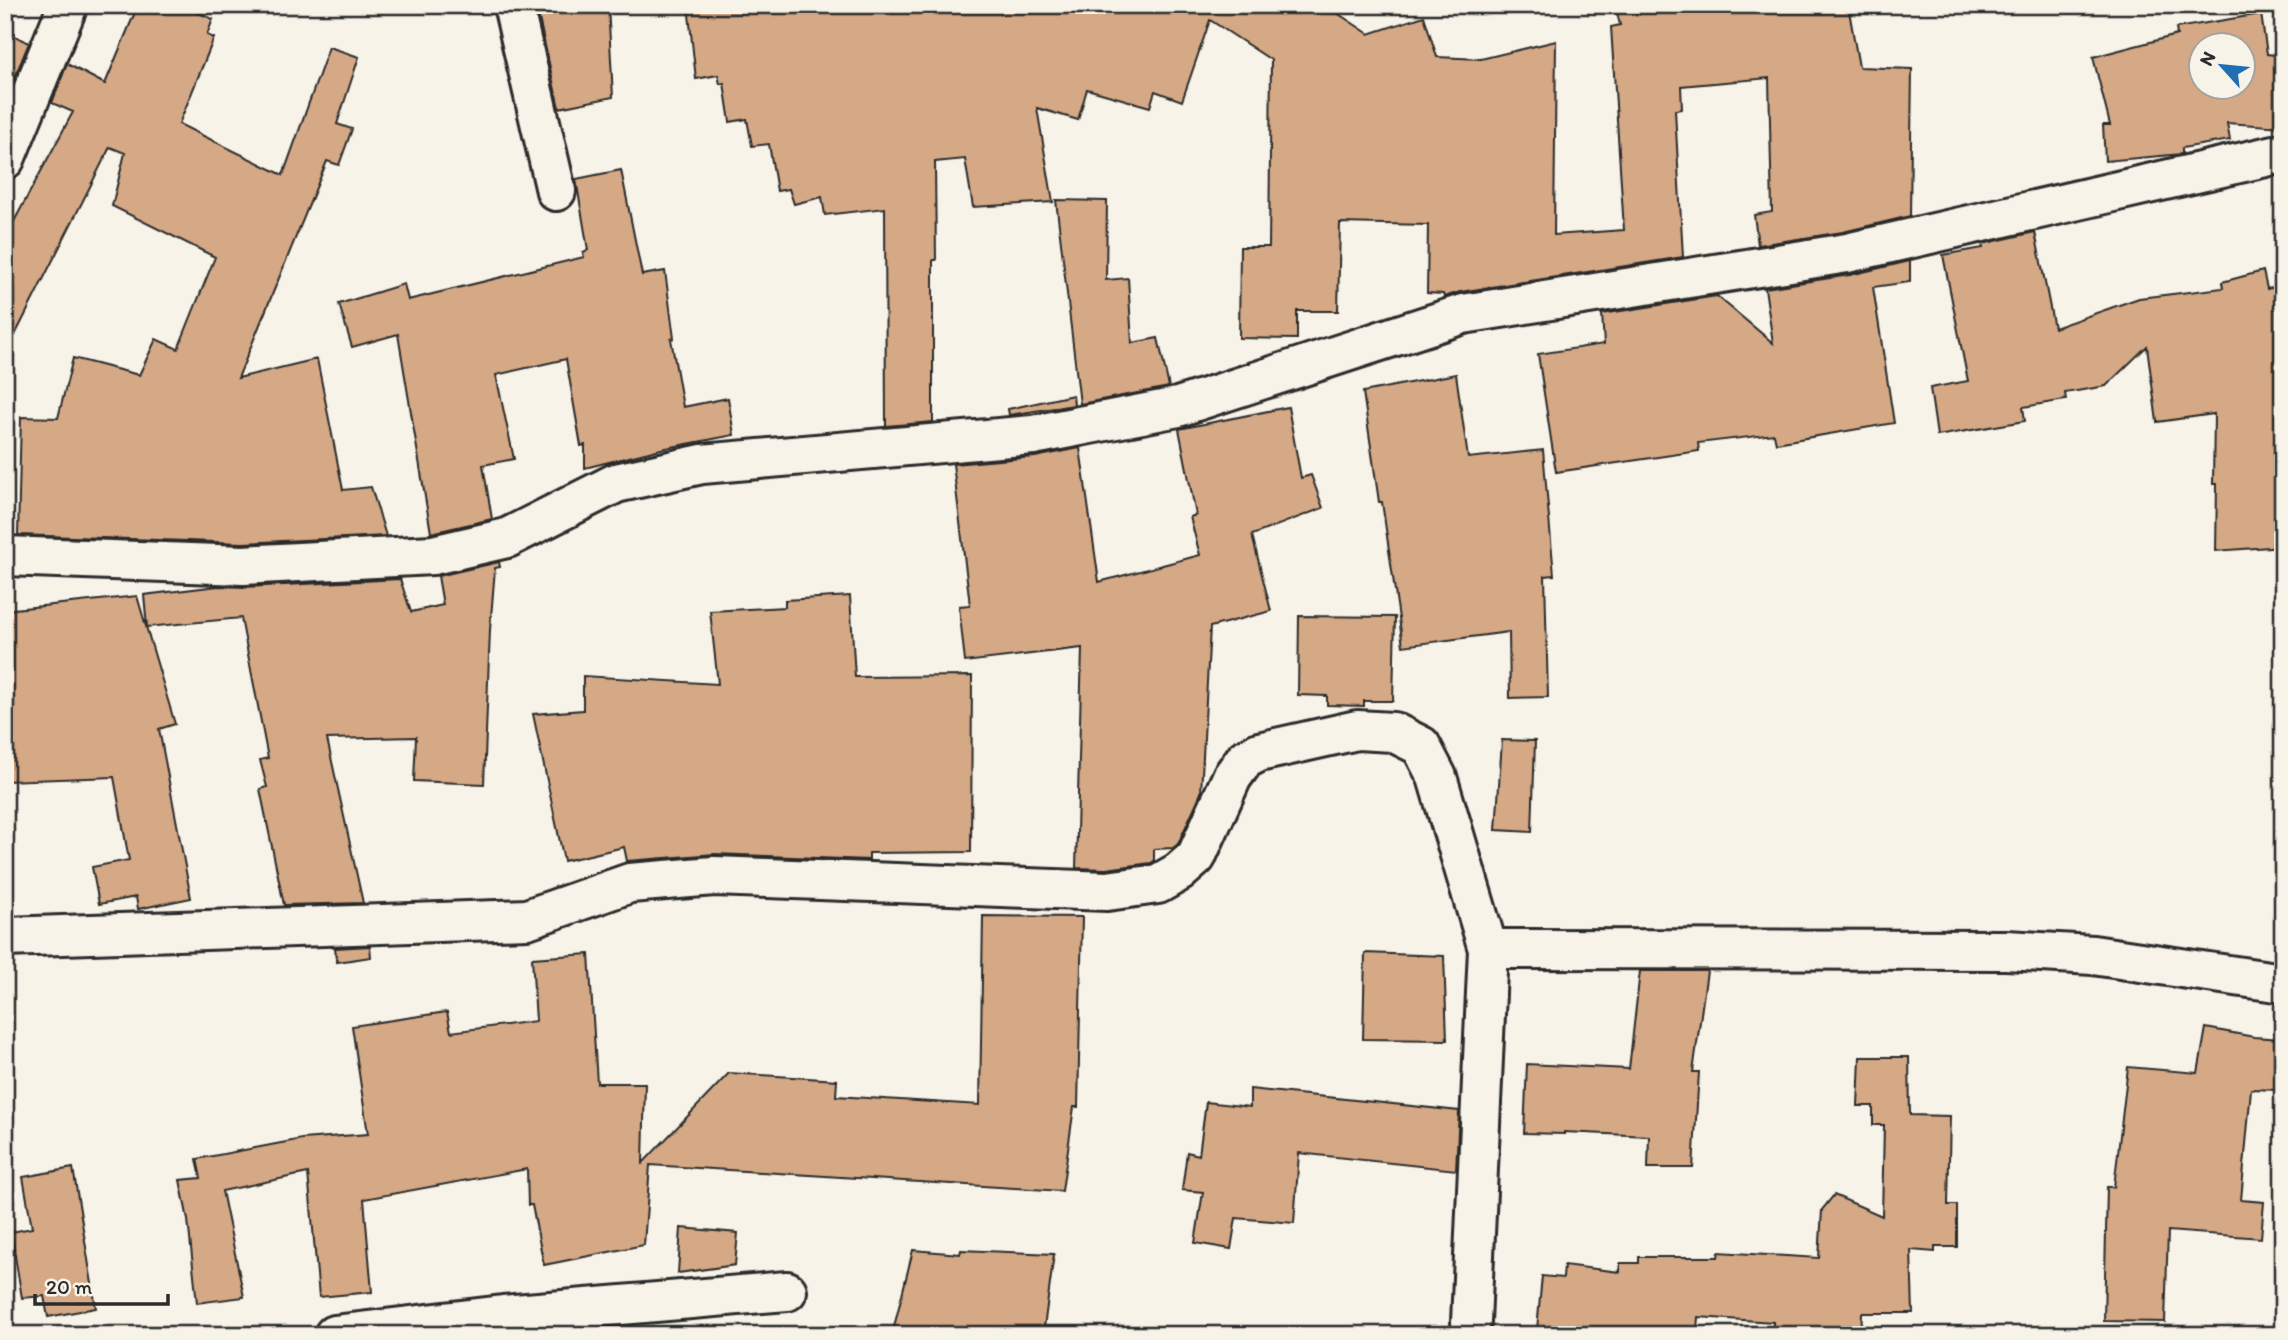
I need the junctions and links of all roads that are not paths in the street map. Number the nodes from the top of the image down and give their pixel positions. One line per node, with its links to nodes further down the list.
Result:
1 (68, 5): 4 (street)
2 (513, 5): 5 (street)
3 (2283, 153): 6 (street)
4 (5, 159)
5 (556, 191)
6 (5, 556)
7 (5, 937): 8 (street)
8 (1488, 949): 9 (street); 11 (street)
9 (2283, 983)
10 (787, 1291): 12 (street)
11 (1471, 1322)
12 (334, 1335)

